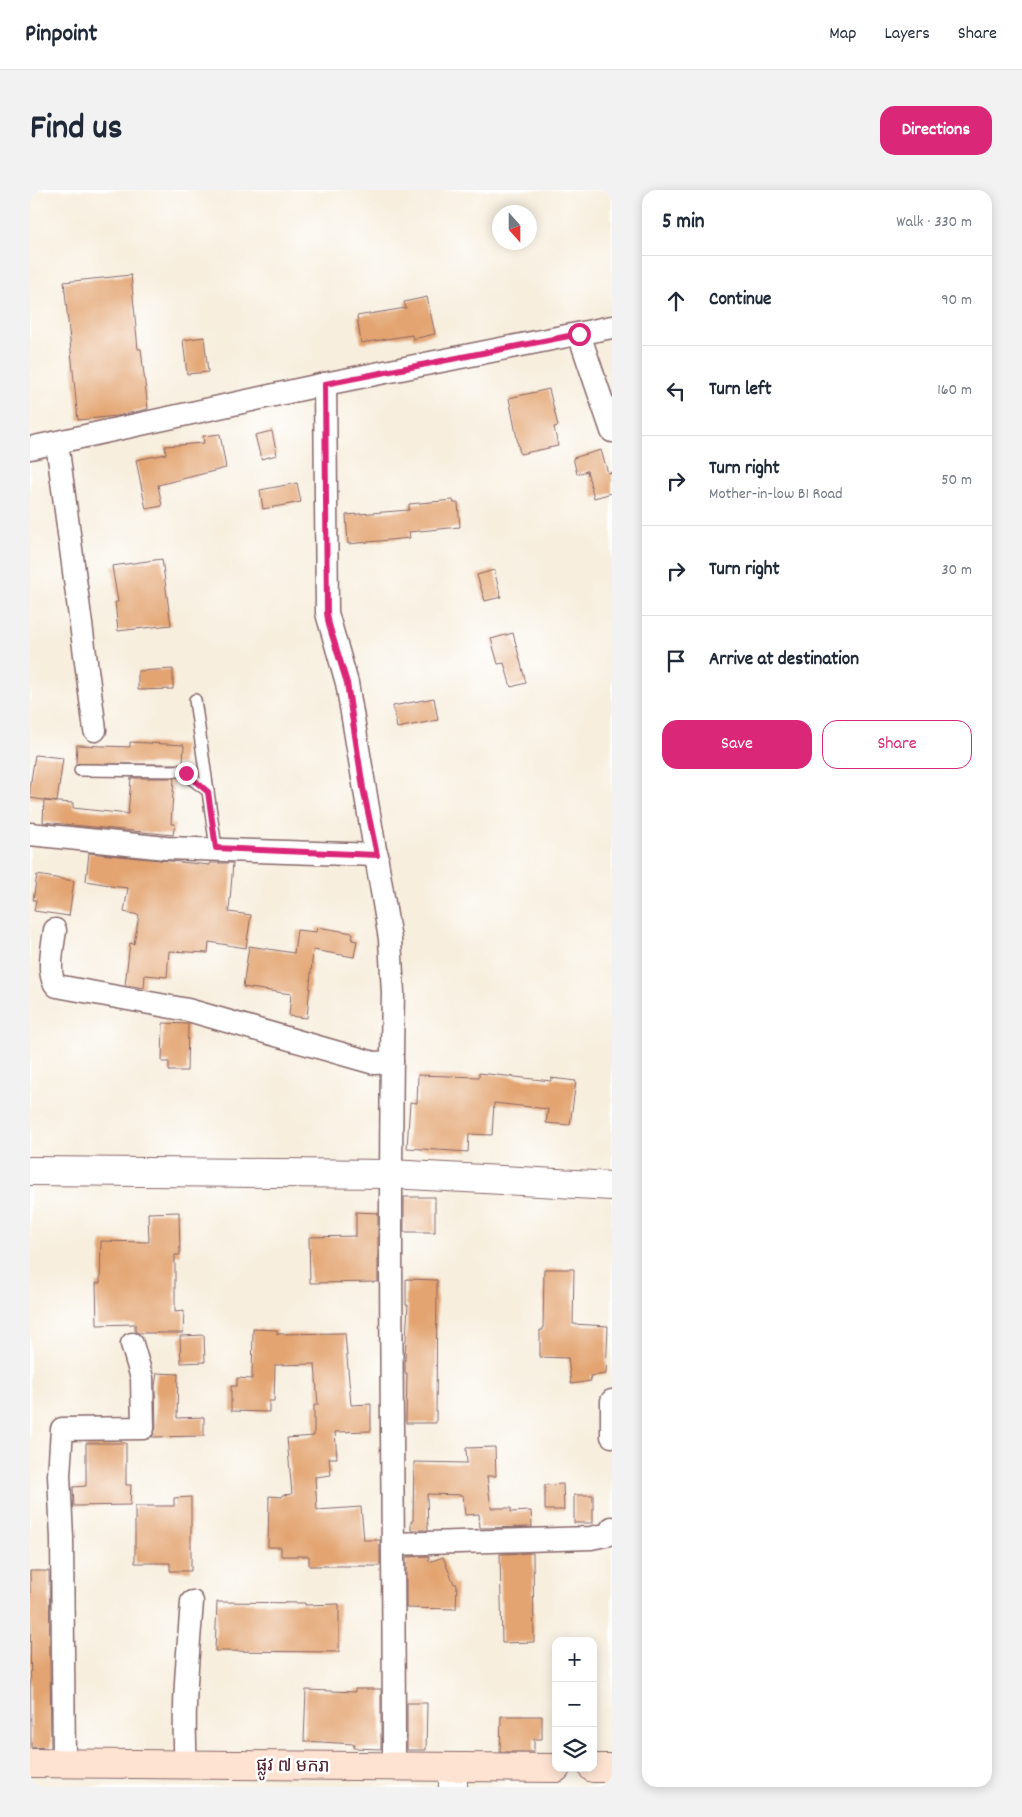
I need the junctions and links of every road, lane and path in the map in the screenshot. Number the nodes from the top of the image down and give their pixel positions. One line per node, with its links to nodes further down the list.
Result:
1 (612, 327): 2 (street)
2 (579, 334): 3 (street); 4 (street)
3 (325, 384): 5 (street); 13 (street)
4 (612, 431)
5 (57, 443): 6 (street); 8 (street)
6 (30, 448)
7 (195, 700): 10 (lane)
8 (95, 730)
9 (80, 770): 10 (lane)
10 (208, 792): 12 (lane)
11 (30, 834): 12 (street)
12 (216, 848): 13 (street)
13 (377, 855): 15 (street)
14 (55, 930): 15 (street)
15 (392, 1062): 17 (street)
16 (30, 1171): 17 (street)
17 (390, 1174): 18 (street); 23 (street)
18 (612, 1186)
19 (132, 1344): 26 (street)
20 (612, 1401): 21 (street)
21 (612, 1436)
22 (612, 1528): 23 (street)
23 (394, 1544): 28 (street)
24 (192, 1602): 27 (street)
25 (30, 1763): 26 (main road, ផ្លូវ ៧ មករា)
26 (64, 1763): 27 (main road, ផ្លូវ ៧ មករា)
27 (186, 1764): 28 (main road, ផ្លូវ ៧ មករា)
28 (394, 1766): 32 (main road, ផ្លូវ ៧ មករា)
29 (552, 1768): 32 (main road, ផ្លូវ ៧ មករា)
30 (597, 1768): 31 (main road)
31 (612, 1768)
32 (453, 1777)

